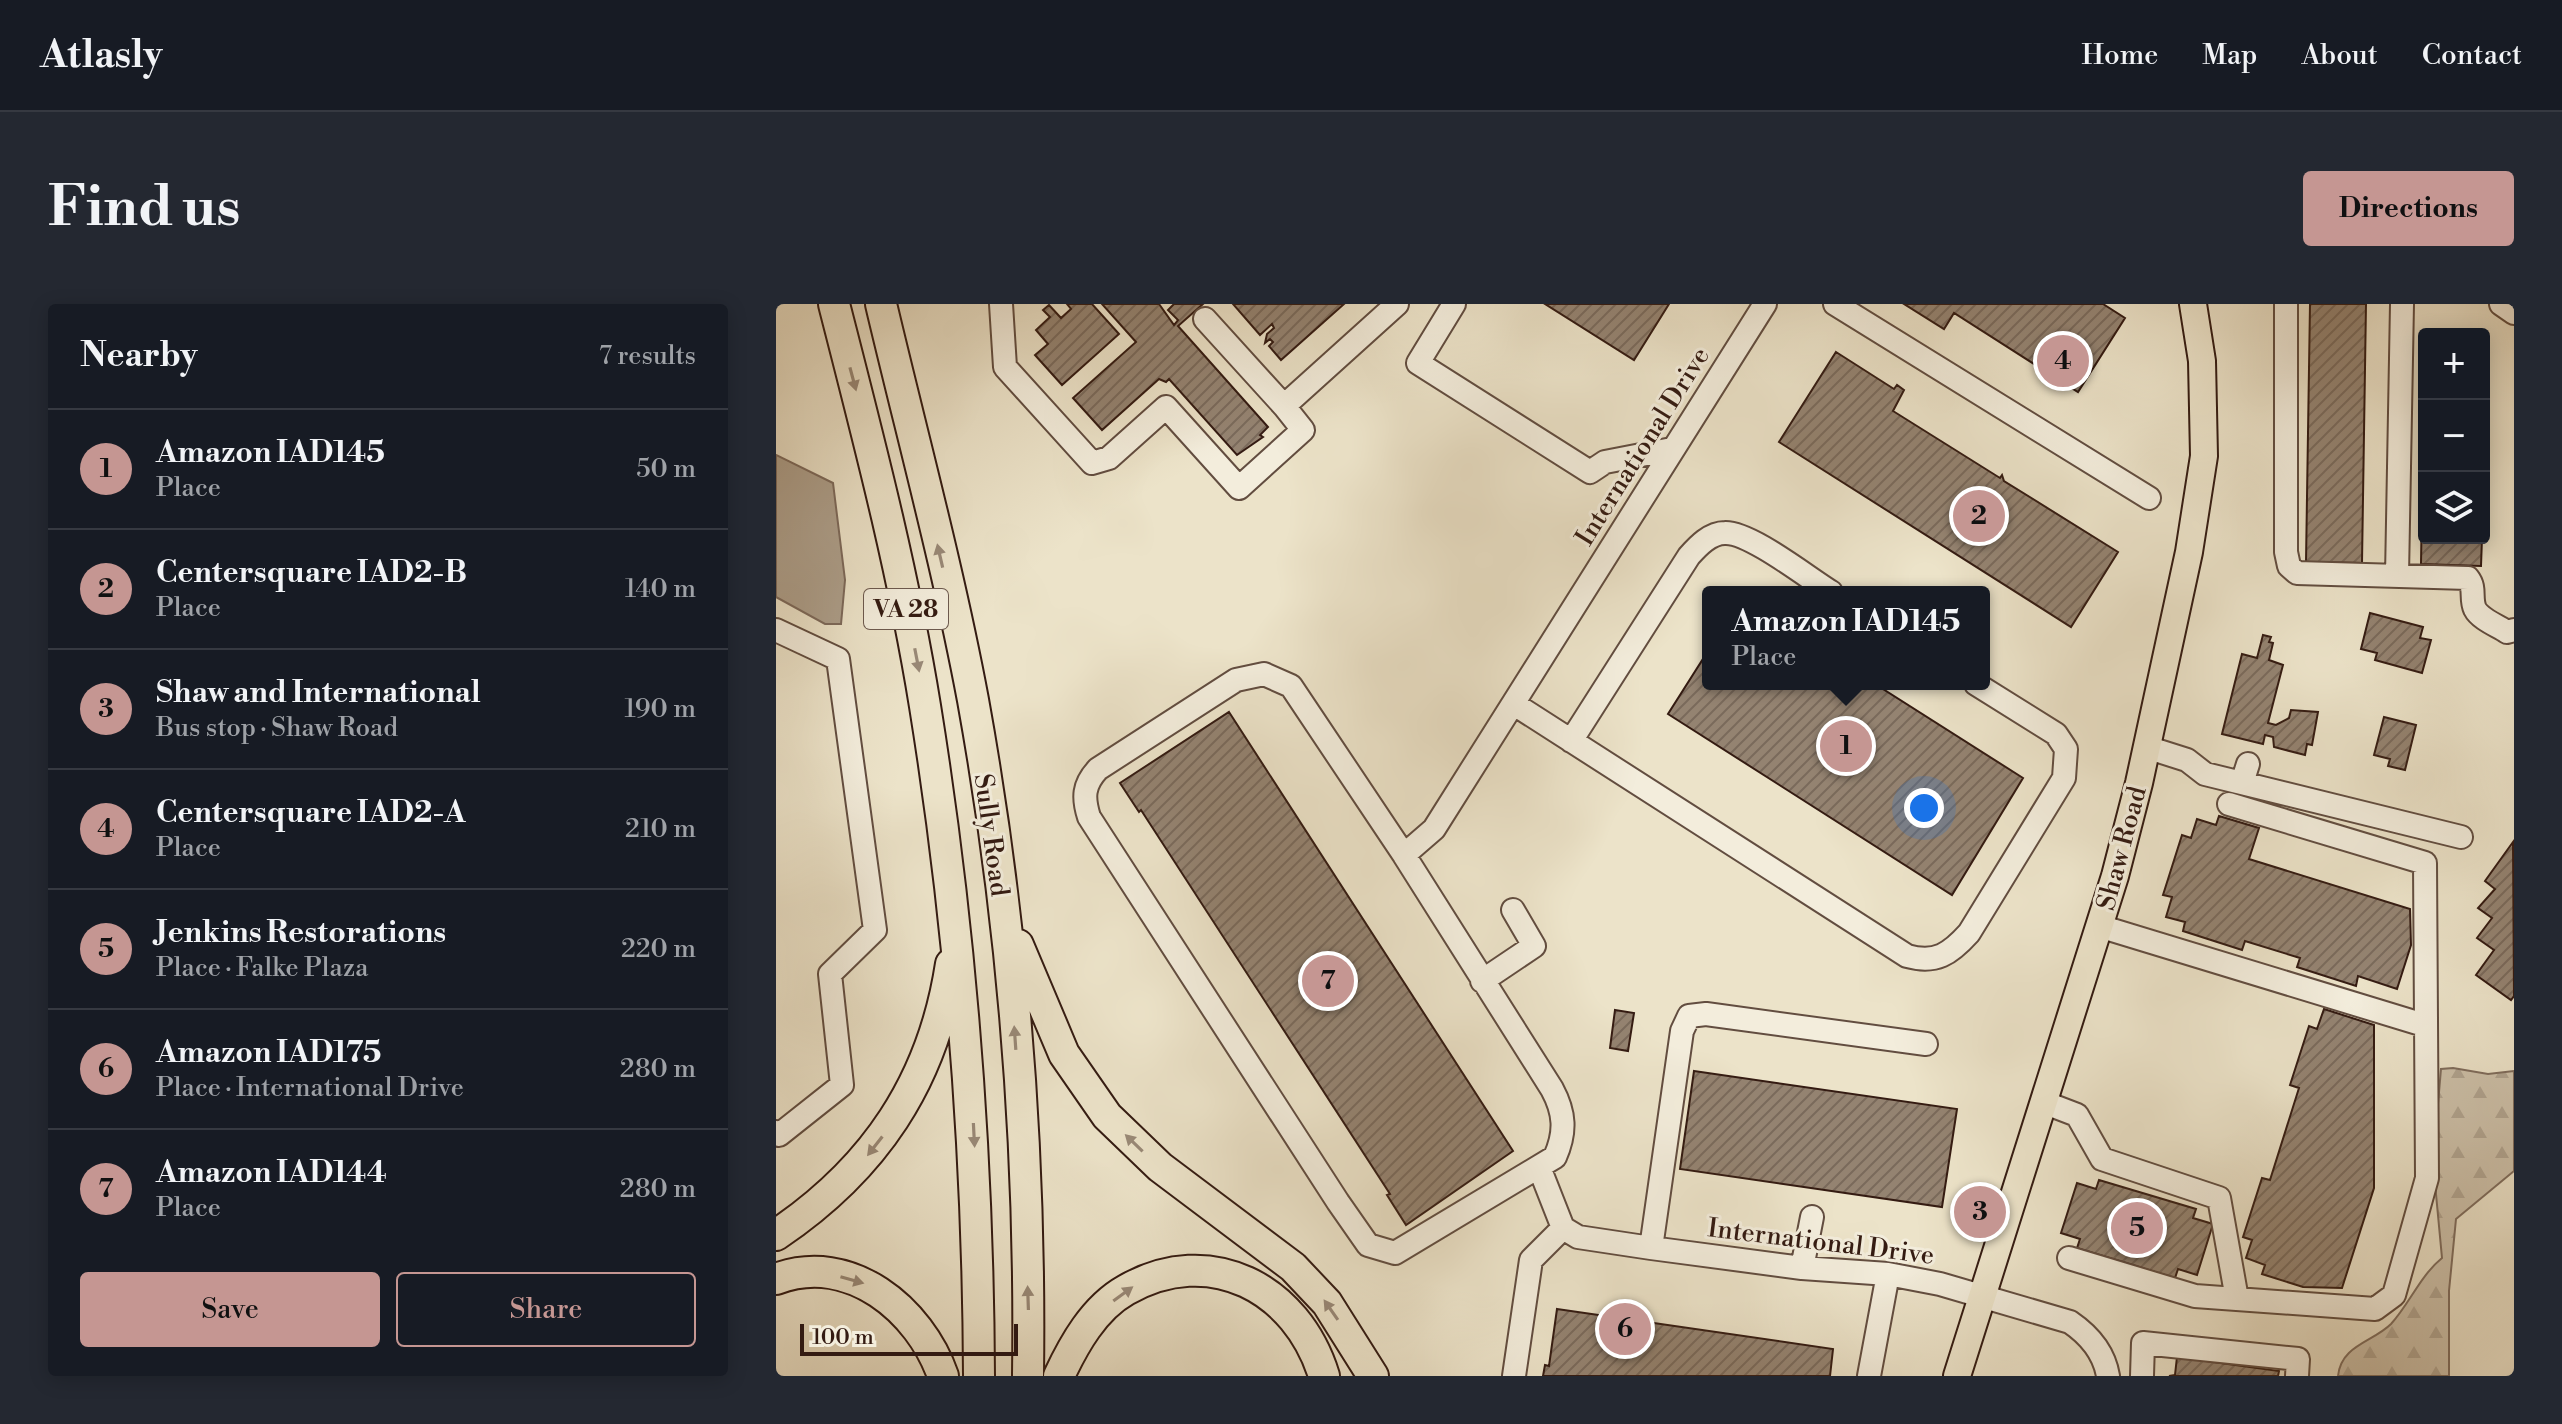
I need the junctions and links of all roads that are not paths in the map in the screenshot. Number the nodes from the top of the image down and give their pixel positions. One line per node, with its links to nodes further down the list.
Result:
1 (834, 304): 30 (highway, Sully Road / VA 28, one-way to 30)
2 (881, 304): 28 (highway, Sully Road / VA 28, one-way to 2)
3 (1001, 304): 14 (street)
4 (1397, 304): 14 (street)
5 (1454, 304): 15 (street)
6 (1765, 304): 15 (street, International Drive)
7 (1835, 304): 16 (street)
8 (2193, 304): 24 (main road, Shaw Road)
9 (2286, 304): 17 (street)
10 (2402, 304): 17 (street)
11 (2501, 304): 12 (street)
12 (2514, 313)
13 (1205, 319): 14 (street)
14 (1284, 406)
15 (1672, 449): 22 (street, International Drive)
16 (2149, 498)
17 (2397, 576): 20 (street)
18 (1821, 586): 23 (street)
19 (776, 630): 36 (street)
20 (2514, 630)
21 (1986, 690): 23 (street)
22 (1514, 704): 23 (street); 27 (street, International Drive)
23 (1571, 741)
24 (2146, 747): 26 (street); 31 (main road, Shaw Road)
25 (2229, 804): 33 (street)
26 (2461, 837)
27 (1404, 855): 32 (street); 37 (street)
28 (999, 881): 50 (highway, Sully Road / VA 28, one-way to 28); 53 (highway, one-way to 28)
29 (1513, 910): 32 (street)
30 (955, 918): 40 (highway, one-way to 40); 49 (highway, Sully Road / VA 28, one-way to 49)
31 (2099, 926): 33 (street); 35 (main road, Shaw Road)
32 (1482, 981): 37 (street)
33 (2424, 1025): 47 (street)
34 (1926, 1044): 41 (street)
35 (2043, 1102): 46 (main road, Shaw Road); 47 (street)
36 (776, 1132)
37 (1539, 1167): 39 (street)
38 (1812, 1217): 43 (street)
39 (1563, 1228): 41 (street, International Drive); 54 (street)
40 (776, 1235)
41 (1651, 1248): 43 (street, International Drive)
42 (2069, 1258): 47 (street)
43 (1802, 1268): 44 (street, International Drive)
44 (1888, 1274): 46 (street, International Drive); 55 (street)
45 (776, 1279): 48 (highway, one-way to 48)
46 (1983, 1297): 56 (main road, Shaw Road); 57 (street, International Drive)
47 (2237, 1299)
48 (943, 1376)
49 (979, 1376)
50 (1028, 1376)
51 (1059, 1376): 52 (highway, one-way to 52)
52 (1324, 1376)
53 (1373, 1376)
54 (1514, 1376)
55 (1869, 1376)
56 (1957, 1376)
57 (2108, 1376)
58 (2142, 1376): 59 (street)
59 (2297, 1376)

